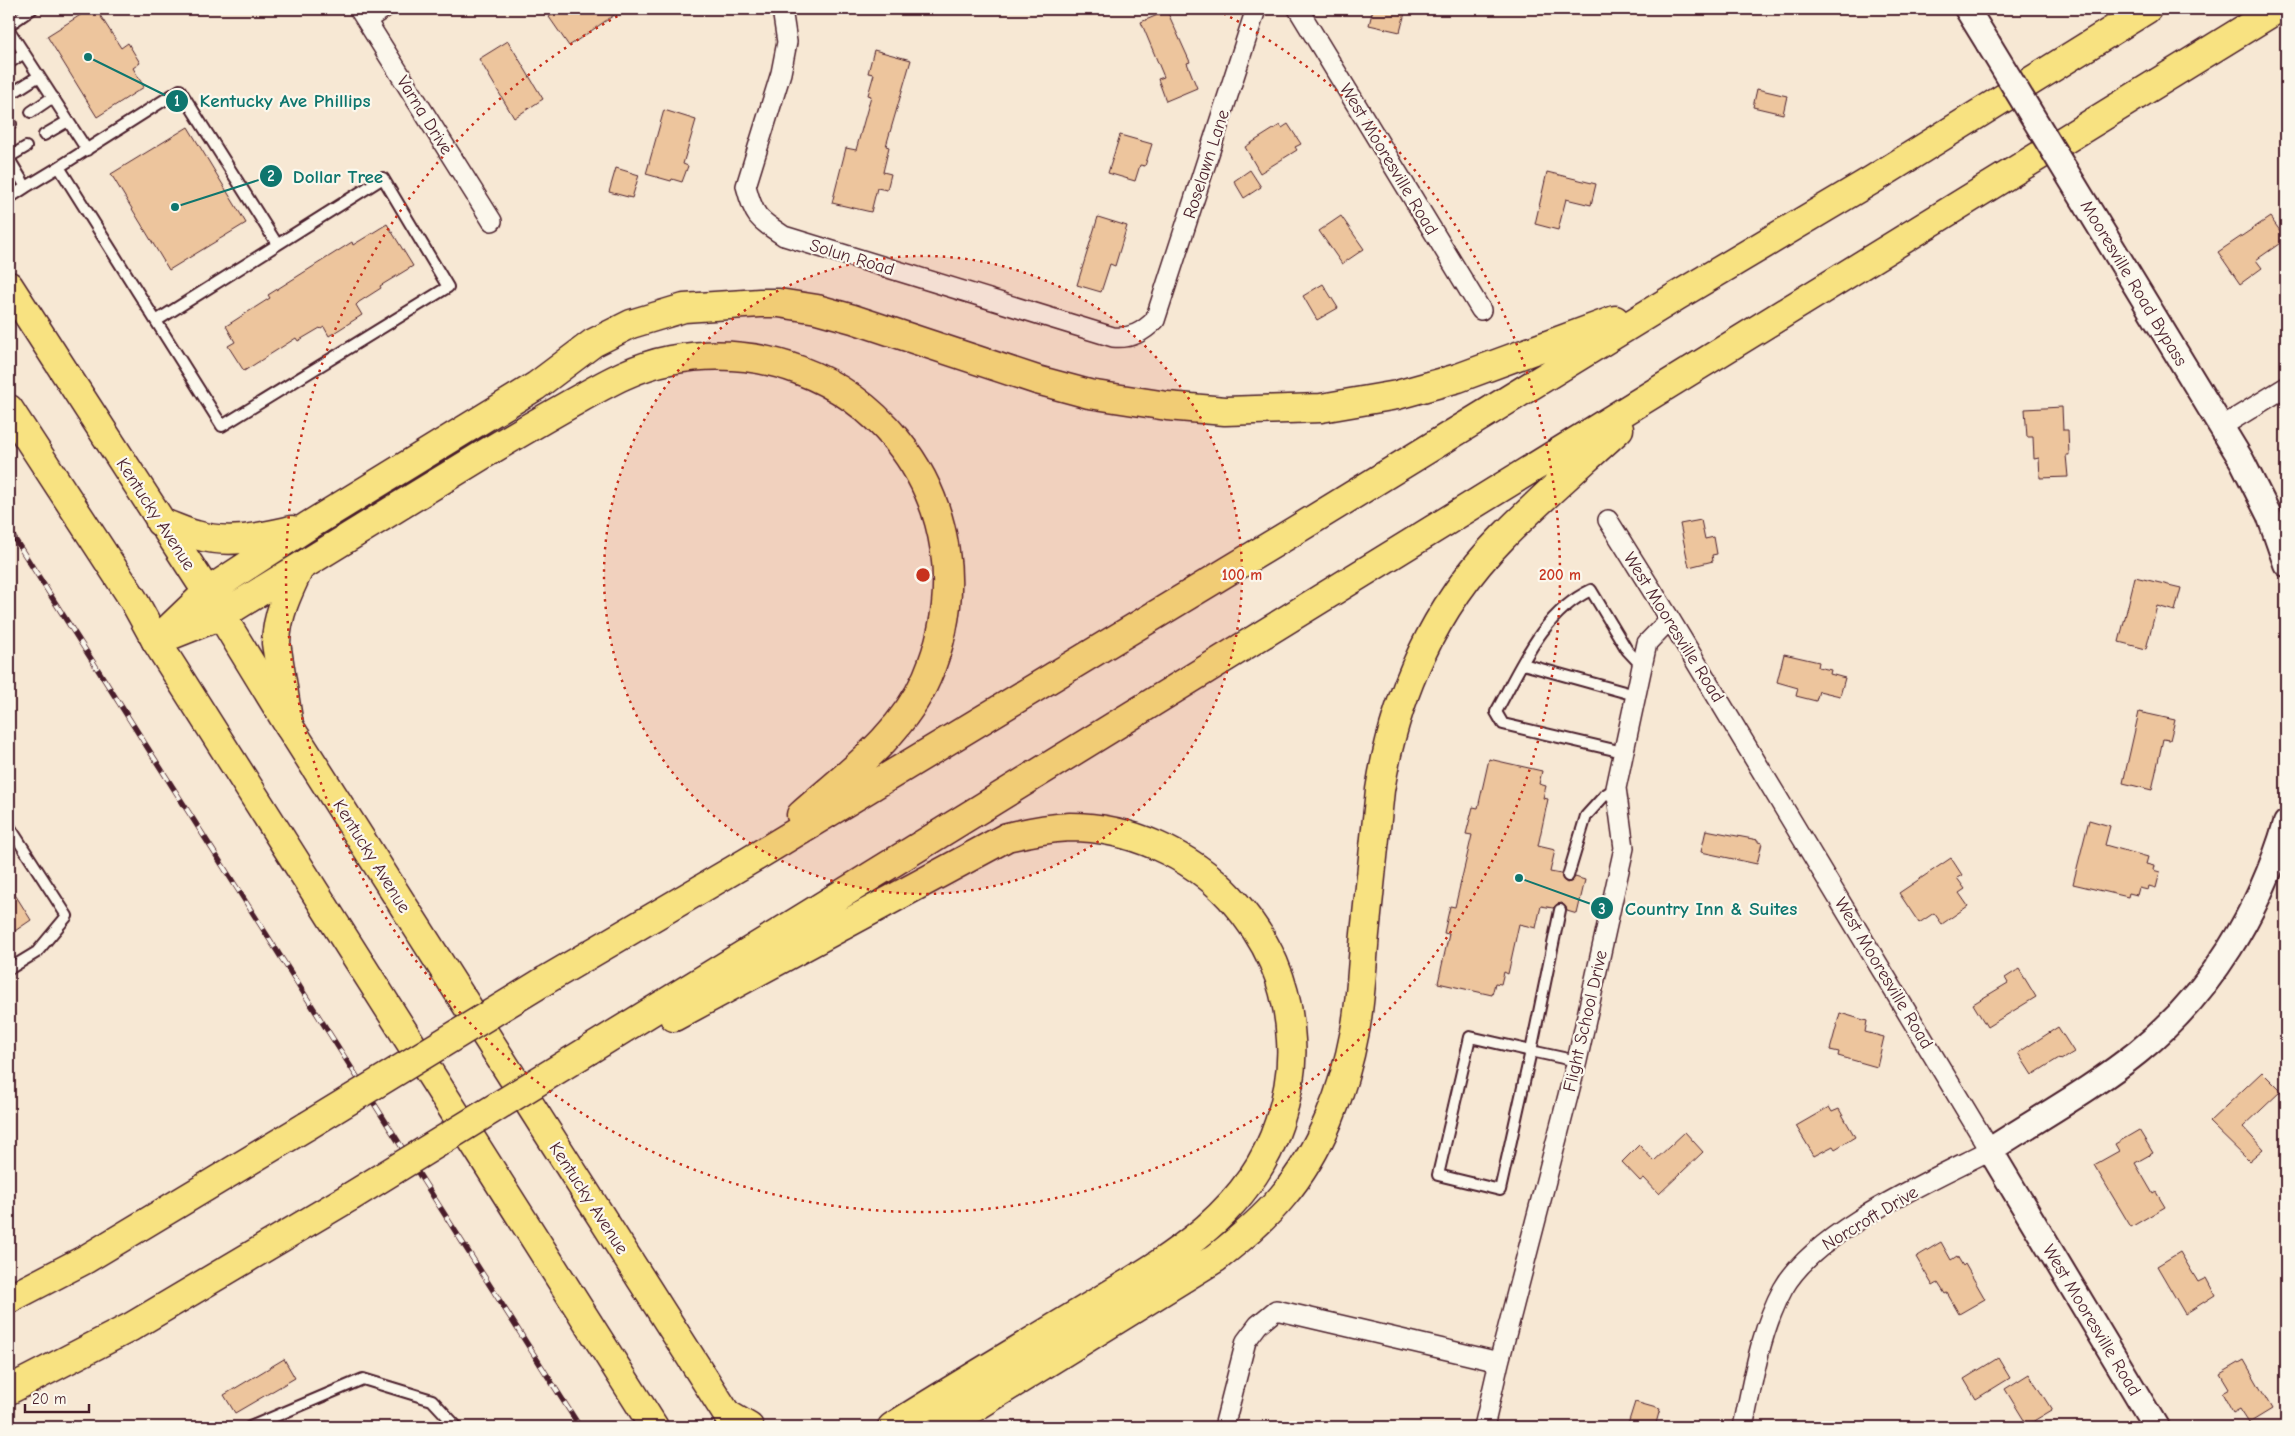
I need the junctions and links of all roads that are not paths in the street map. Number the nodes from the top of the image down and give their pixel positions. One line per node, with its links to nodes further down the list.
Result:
1 (32, 9): 10 (lane)
2 (383, 9): 9 (street)
3 (782, 9): 31 (street, Solun Road)
4 (1256, 9): 31 (street, Roselawn Lane)
5 (1298, 9): 30 (street, West Mooresville Road)
6 (1967, 9): 36 (street, Mooresville Road Bypass, bridge)
7 (2147, 9): 29 (main road)
8 (2277, 9): 33 (main road)
9 (362, 14): 26 (street, Varna Drive)
10 (9, 25)
11 (9, 30): 12 (lane)
12 (24, 53): 13 (lane); 14 (lane)
13 (9, 63)
14 (39, 76): 15 (lane); 16 (lane)
15 (17, 90)
16 (53, 97): 17 (lane); 18 (lane)
17 (31, 112)
18 (68, 120): 19 (lane); 21 (lane)
19 (44, 135)
20 (26, 147): 22 (lane)
21 (87, 150): 23 (lane); 27 (lane)
22 (9, 158): 24 (lane)
23 (60, 167): 24 (lane); 32 (lane)
24 (26, 187): 25 (lane)
25 (9, 198)
26 (492, 220)
27 (277, 244): 32 (lane); 32 (lane)
28 (9, 286): 38 (main road, Kentucky Avenue)
29 (1677, 296): 39 (main road); 54 (main road)
30 (1481, 310)
31 (1156, 320)
32 (156, 321)
33 (1668, 385): 58 (main road); 72 (main road)
34 (2286, 387): 36 (street)
35 (9, 408): 45 (main road)
36 (2221, 427): 40 (street, Mooresville Road Bypass)
37 (1608, 520): 44 (street, West Mooresville Road)
38 (160, 522): 39 (main road); 42 (main road, Kentucky Avenue)
39 (308, 526): 42 (main road)
40 (2286, 564)
41 (300, 566): 43 (main road); 49 (main road); 54 (main road)
42 (207, 592): 43 (main road, Kentucky Avenue); 45 (main road)
43 (222, 615): 45 (main road); 49 (main road, Kentucky Avenue)
44 (1670, 619): 47 (street, Flight School Drive); 61 (street, West Mooresville Road)
45 (156, 641): 69 (main road)
46 (1523, 664): 47 (lane); 48 (lane); 50 (lane)
47 (1642, 666): 48 (street, Flight School Drive)
48 (1636, 695): 50 (street, Flight School Drive)
49 (289, 726): 66 (main road, Kentucky Avenue)
50 (1624, 752): 51 (street, Flight School Drive)
51 (1616, 788): 55 (lane); 60 (street, Flight School Drive)
52 (2286, 823): 61 (street)
53 (9, 826): 57 (lane)
54 (747, 862): 62 (main road, bridge)
55 (1568, 876)
56 (1560, 910): 59 (lane)
57 (9, 969)
58 (622, 1029): 64 (main road, bridge); 65 (main road)
59 (1531, 1051): 59 (lane); 60 (lane)
60 (1577, 1061): 63 (street, Flight School Drive)
61 (1990, 1150): 75 (street, Norcroft Drive); 76 (street, West Mooresville Road)
62 (9, 1299)
63 (1499, 1362): 73 (street); 74 (street, Flight School Drive)
64 (9, 1390)
65 (915, 1412): 70 (main road); 71 (main road)
66 (737, 1423)
67 (250, 1427): 68 (lane)
68 (457, 1427)
69 (654, 1427)
70 (873, 1427)
71 (892, 1427)
72 (943, 1427)
73 (1224, 1427)
74 (1484, 1427)
75 (1743, 1427)
76 (2156, 1427)

